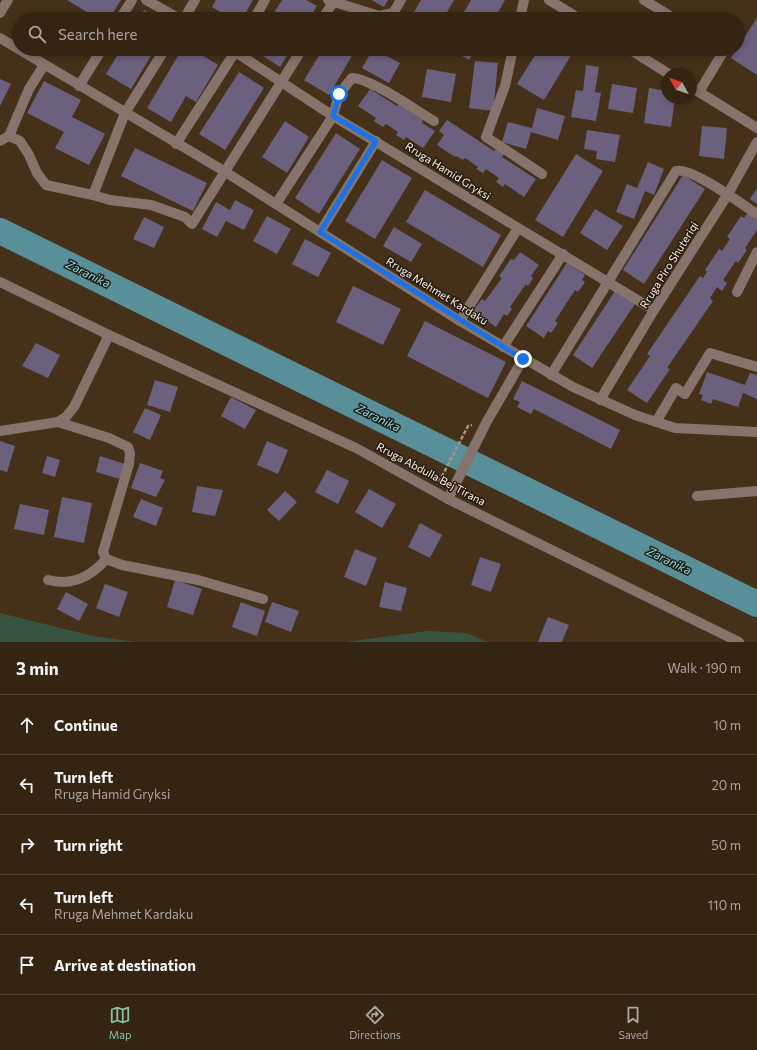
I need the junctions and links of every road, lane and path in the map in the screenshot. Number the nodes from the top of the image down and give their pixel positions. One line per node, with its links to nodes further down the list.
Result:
1 (8, 0): 21 (street)
2 (132, 0): 11 (street)
3 (146, 0): 12 (street)
4 (195, 0): 13 (street)
5 (265, 0): 14 (street)
6 (401, 0): 17 (street)
7 (524, 0): 18 (street)
8 (550, 0): 19 (street)
9 (644, 0): 20 (street)
10 (332, 1): 15 (street); 16 (street)
11 (124, 12)
12 (167, 12)
13 (188, 12)
14 (258, 12)
15 (326, 12)
16 (366, 12)
17 (394, 12)
18 (521, 12)
19 (569, 12)
20 (664, 12)
21 (0, 13)
22 (0, 38): 23 (street, Rruga Mehmet Kardaku)
23 (12, 45)
24 (29, 56): 33 (street, Rruga Mehmet Kardaku)
25 (98, 56): 36 (street)
26 (161, 56): 39 (street)
27 (230, 56): 45 (street)
28 (243, 56): 35 (street, Rruga Hamid Gryksi)
29 (297, 56): 35 (street)
30 (511, 56): 48 (street)
31 (640, 56): 34 (street)
32 (720, 56): 37 (street)
33 (44, 65): 36 (street, Rruga Mehmet Kardaku); 43 (street)
34 (661, 69)
35 (280, 82): 40 (street, Rruga Hamid Gryksi); 47 (street)
36 (79, 86): 39 (street, Rruga Mehmet Kardaku)
37 (697, 87)
38 (697, 91): 42 (street)
39 (125, 114): 45 (street, Rruga Mehmet Kardaku); 49 (street)
40 (333, 116): 41 (street); 44 (street, Rruga Hamid Gryksi); 51 (street)
41 (434, 121)
42 (757, 128)
43 (4, 138): 49 (street)
44 (376, 141): 53 (street, Rruga Hamid Gryksi); 54 (street)
45 (176, 144): 47 (street, Rruga Mehmet Kardaku)
46 (756, 144): 50 (street, Rruga Piro Shuteriqi)
47 (224, 171): 49 (street); 51 (street, Rruga Mehmet Kardaku)
48 (542, 174)
49 (93, 194)
50 (728, 194): 52 (street); 57 (street); 60 (street, Rruga Piro Shuteriqi)
51 (276, 204): 54 (street, Rruga Mehmet Kardaku)
52 (757, 214)
53 (518, 228): 56 (street, Rruga Hamid Gryksi); 61 (street)
54 (320, 232): 61 (street, Rruga Mehmet Kardaku)
55 (757, 252): 59 (street)
56 (563, 254): 57 (street, Rruga Hamid Gryksi); 63 (street)
57 (608, 281): 60 (street, Rruga Hamid Gryksi); 66 (street)
58 (0, 282): 62 (street, Rruga Abdulla Bej Tirana)
59 (737, 292)
60 (654, 310): 67 (street, Rruga Piro Shuteriqi)
61 (460, 321): 63 (street, Rruga Mehmet Kardaku)
62 (109, 335): 68 (street); 76 (street, Rruga Abdulla Bej Tirana)
63 (503, 347): 64 (street, Rruga Mehmet Kardaku)
64 (523, 359): 66 (street, Rruga Mehmet Kardaku); 76 (street)
65 (757, 367): 69 (street)
66 (551, 376): 67 (street, Rruga Mehmet Kardaku)
67 (600, 400): 69 (street, Rruga Mehmet Kardaku)
68 (58, 422): 71 (street); 77 (street)
69 (656, 422): 72 (street, Rruga Mehmet Kardaku)
70 (468, 426): 73 (path)
71 (0, 431)
72 (757, 432)
73 (444, 473)
74 (757, 491): 75 (street)
75 (697, 496)
76 (448, 499): 80 (street, Rruga Abdulla Bej Tirana)
77 (106, 560): 78 (street); 79 (street)
78 (48, 580)
79 (264, 599)
80 (739, 642)

